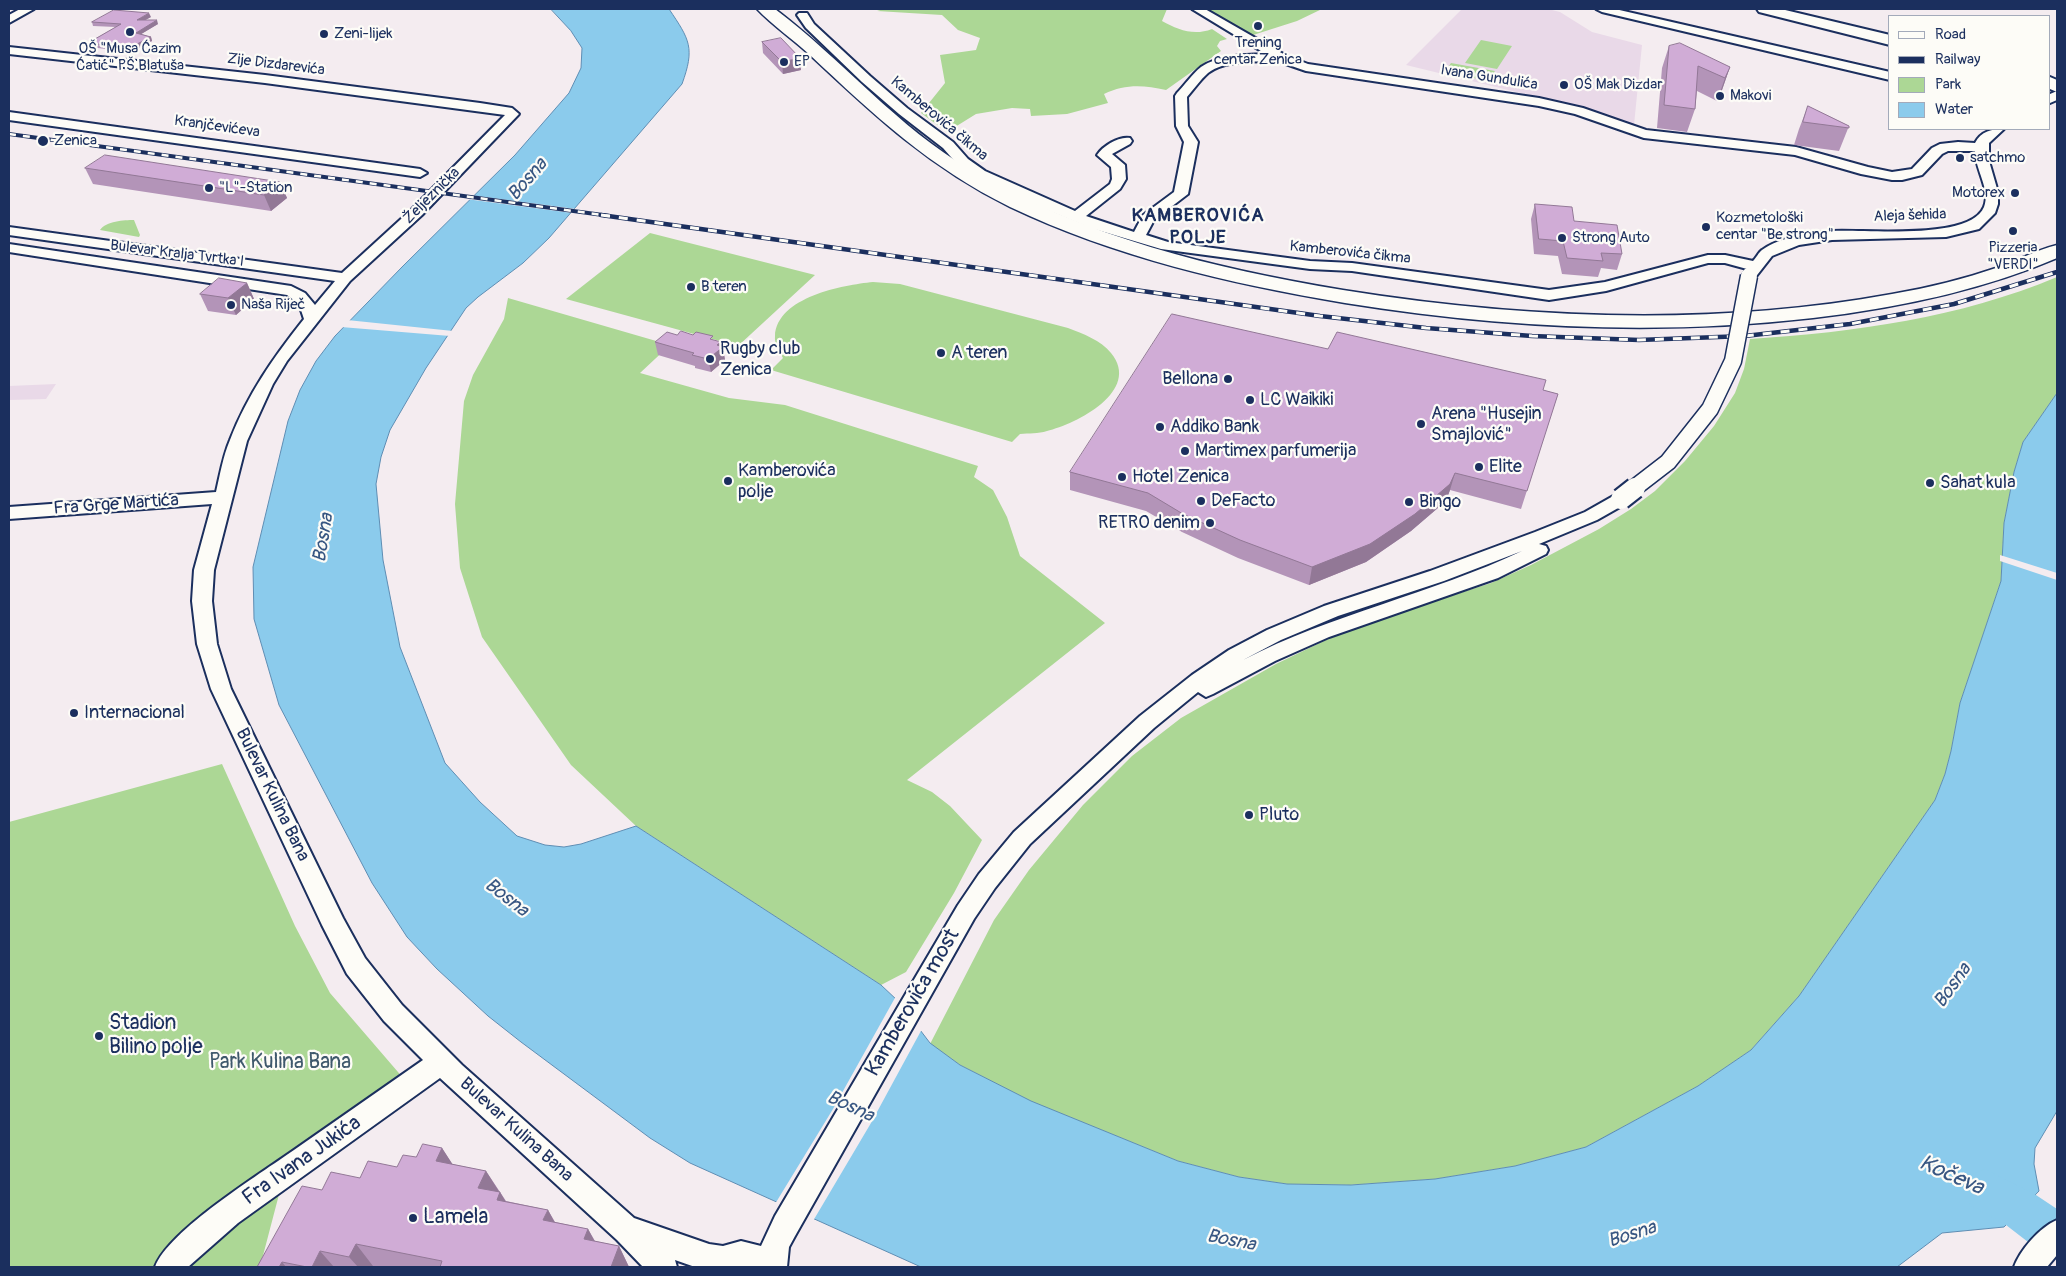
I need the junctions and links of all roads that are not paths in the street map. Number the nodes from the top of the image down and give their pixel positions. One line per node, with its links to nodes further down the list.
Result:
1 (28, 9): 7 (street)
2 (765, 9): 22 (highway)
3 (1197, 9): 10 (street, Ivana Gundulića)
4 (1602, 9): 11 (street)
5 (1764, 9): 8 (main road)
6 (803, 15): 18 (street, Kamberovića čikma)
7 (9, 20)
8 (1888, 40)
9 (9, 50): 12 (street, Zije Dizdarevića)
10 (1281, 58): 16 (street, Ivana Gundulića); 20 (street)
11 (1888, 76)
12 (511, 112): 24 (street, Željeznička)
13 (9, 116): 17 (street, Kranjčevićeva)
14 (1997, 130): 16 (street)
15 (1125, 141): 18 (street)
16 (1982, 148): 23 (street, Aleja šehida)
17 (420, 173)
18 (1076, 217): 20 (street, Kamberovića čikma)
19 (9, 231): 24 (street, Bulevar Kralja Tvrtka I)
20 (1138, 237): 23 (street, Kamberovića čikma)
21 (9, 248): 25 (street, Bulevar Kralja Tvrtka I)
22 (2057, 251)
23 (1751, 271): 32 (street, Kamberovića most, bridge)
24 (341, 282): 25 (street); 26 (street, Bulevar Kulina Bana)
25 (290, 291): 26 (street, Bulevar Kralja Tvrtka I)
26 (311, 318): 27 (street, Bulevar Kulina Bana)
27 (223, 498): 28 (street, Fra Grge Martića); 29 (street, Bulevar Kulina Bana)
28 (9, 513)
29 (442, 1062): 30 (street, Bulevar Kulina Bana); 34 (street, Fra Ivana Jukića)
30 (627, 1230): 32 (street, Bulevar Kulina Bana); 35 (street, Bulevar Kulina Bana)
31 (2057, 1234): 33 (street)
32 (745, 1264)
33 (2030, 1266)
34 (169, 1267)
35 (663, 1267)

